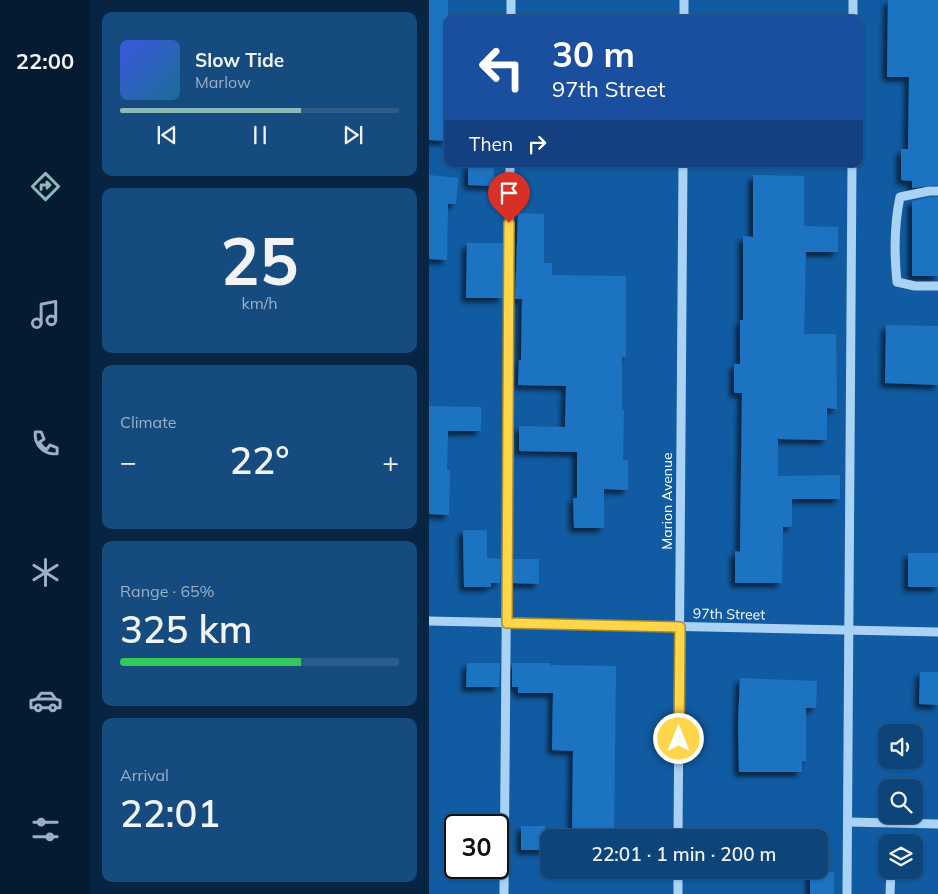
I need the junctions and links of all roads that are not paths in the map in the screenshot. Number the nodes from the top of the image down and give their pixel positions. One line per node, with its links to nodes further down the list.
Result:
1 (511, 0): 4 (street)
2 (684, 0): 5 (street)
3 (853, 0): 6 (street)
4 (511, 15)
5 (684, 15)
6 (853, 15)
7 (510, 167): 13 (street)
8 (683, 167): 14 (street, Marion Avenue)
9 (852, 167): 15 (street)
10 (938, 191): 11 (street)
11 (938, 286)
12 (429, 621): 13 (street, 97th Street)
13 (507, 623): 14 (street, 97th Street); 22 (street)
14 (680, 627): 15 (street, 97th Street); 19 (street, Marion Avenue)
15 (849, 630): 16 (street, 97th Street); 17 (street)
16 (938, 632)
17 (848, 822): 18 (street); 24 (street)
18 (938, 824)
19 (678, 829)
20 (678, 879): 23 (street)
21 (891, 879): 25 (street)
22 (505, 894)
23 (678, 894)
24 (847, 894)
25 (891, 894)

